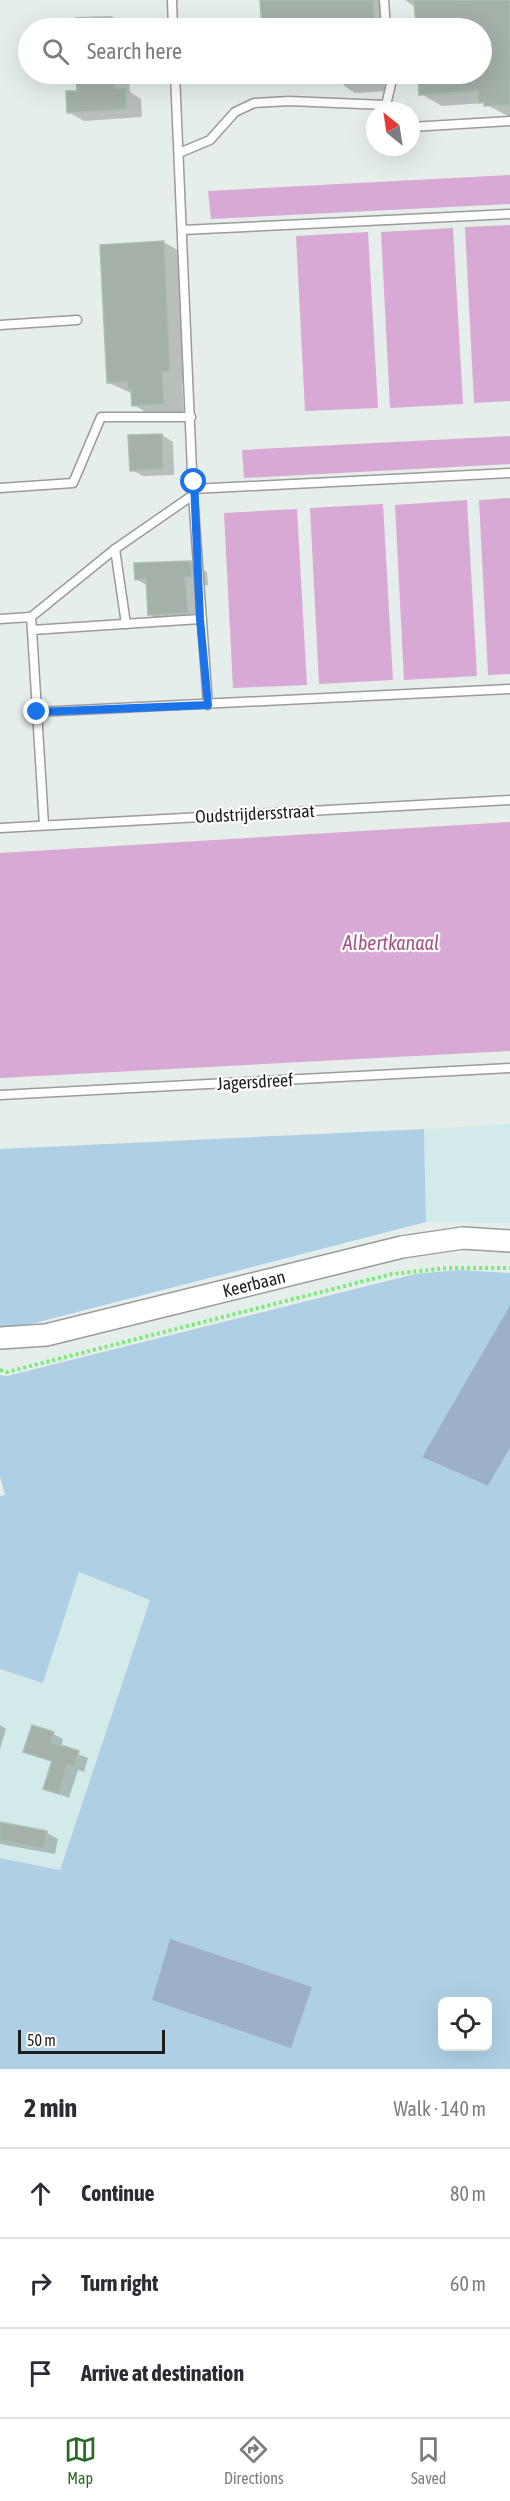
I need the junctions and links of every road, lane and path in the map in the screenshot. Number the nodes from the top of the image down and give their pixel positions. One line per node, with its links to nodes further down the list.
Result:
1 (172, 0): 3 (lane)
2 (384, 0): 4 (lane)
3 (173, 18)
4 (385, 18)
5 (176, 84): 11 (lane)
6 (391, 84): 7 (lane)
7 (390, 102)
8 (366, 106): 11 (lane)
9 (510, 121): 10 (lane)
10 (420, 126)
11 (179, 153): 13 (lane)
12 (510, 214): 13 (lane)
13 (182, 230): 16 (lane)
14 (77, 320): 15 (lane)
15 (0, 325)
16 (191, 417): 18 (lane); 19 (lane)
17 (510, 473): 19 (lane)
18 (0, 488)
19 (193, 492): 20 (lane); 23 (lane)
20 (115, 549): 21 (lane); 24 (lane)
21 (31, 616): 22 (lane); 25 (lane)
22 (0, 619)
23 (200, 619): 24 (lane); 27 (lane)
24 (126, 624): 25 (lane)
25 (32, 630): 28 (lane)
26 (510, 689): 27 (lane)
27 (208, 705): 28 (lane)
28 (37, 712): 30 (lane)
29 (510, 801): 30 (lane, Oudstrijdersstraat)
30 (44, 825): 31 (lane, Oudstrijdersstraat)
31 (0, 828)
32 (510, 1068): 33 (lane, Jagersdreef)
33 (0, 1095)
34 (510, 1241): 36 (street, Keerbaan)
35 (510, 1268): 37 (path)
36 (0, 1338)
37 (0, 1370)

